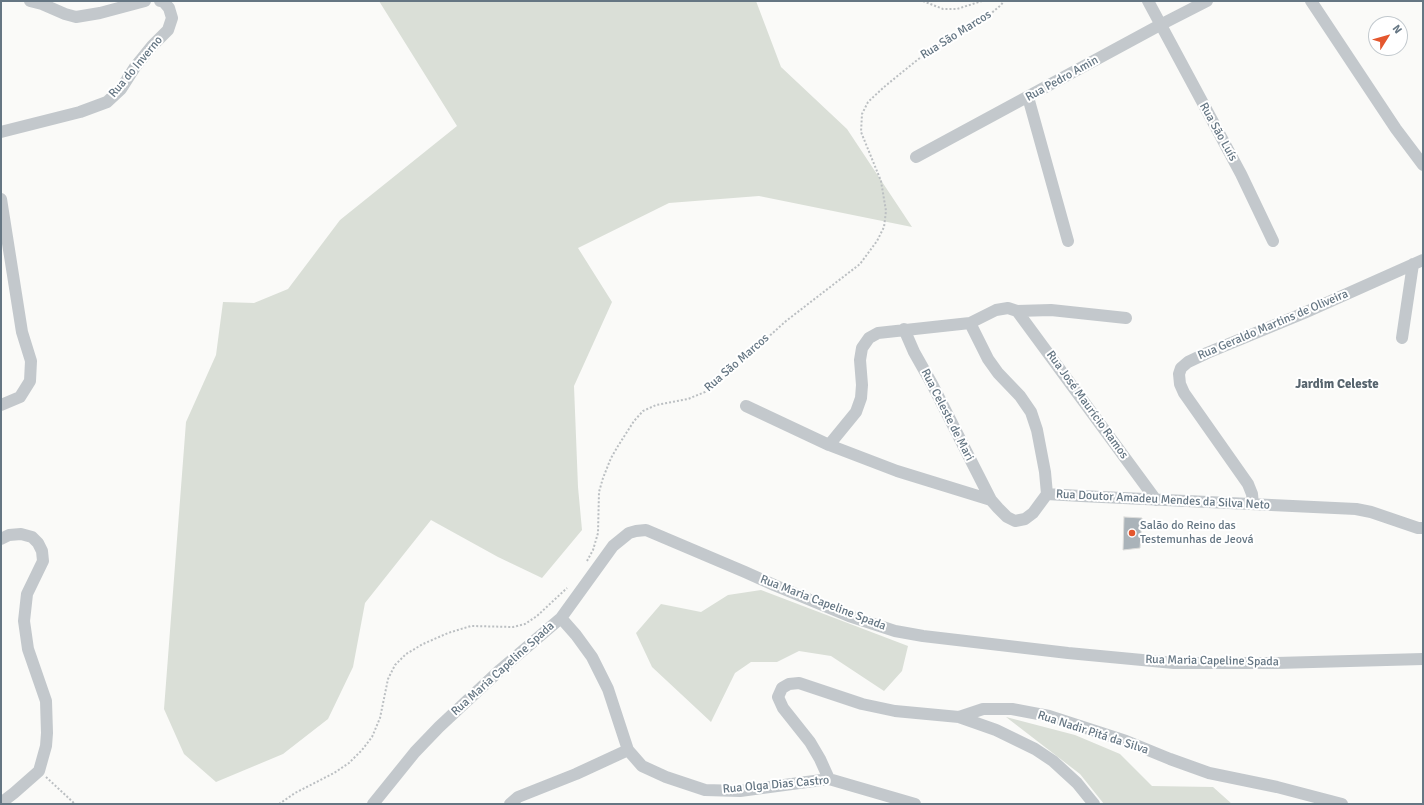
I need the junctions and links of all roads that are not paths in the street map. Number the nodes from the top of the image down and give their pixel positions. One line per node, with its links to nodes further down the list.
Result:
1 (30, 1): 2 (street)
2 (145, 1)
3 (160, 1): 9 (street, Rua do Inverno)
4 (1148, 1): 7 (street, Rua São Luís)
5 (1207, 1): 7 (street, Rua Pedro Amin)
6 (1311, 1): 11 (street)
7 (1160, 25): 8 (street, Rua Pedro Amin); 14 (street, Rua São Luís)
8 (1028, 97): 10 (street, Rua Pedro Amin); 13 (street)
9 (1, 132)
10 (916, 157)
11 (1423, 165)
12 (1, 199): 21 (street)
13 (1068, 241)
14 (1274, 241)
15 (1418, 262): 20 (street); 27 (street, Rua Geraldo Martins de Oliveira)
16 (1017, 311): 17 (street); 18 (street); 26 (street, Rua José Maurício Ramos)
17 (1126, 318)
18 (970, 324): 19 (street); 24 (street)
19 (904, 329): 23 (street); 25 (street, Rua Celeste de Mari)
20 (1402, 338)
21 (1, 405)
22 (746, 406): 23 (street, Rua Doutor Amadeu Mendes da Silva Neto)
23 (829, 444): 25 (street, Rua Doutor Amadeu Mendes da Silva Neto)
24 (1047, 494): 25 (street, Rua Doutor Amadeu Mendes da Silva Neto); 26 (street, Rua Doutor Amadeu Mendes da Silva Neto)
25 (991, 500)
26 (1156, 500): 27 (street, Rua Doutor Amadeu Mendes da Silva Neto)
27 (1253, 504): 28 (street, Rua Doutor Amadeu Mendes da Silva Neto)
28 (1423, 528)
29 (1, 538): 35 (street)
30 (560, 618): 31 (street, Rua Maria Capeline Spada); 33 (street, Rua Olga Dias Castro); 36 (street, Rua Maria Capeline Spada)
31 (1423, 659)
32 (959, 717): 34 (street, Rua Nadir Pitá da Silva); 39 (street); 40 (street, Rua Nadir Pitá da Silva)
33 (628, 750): 34 (street, Rua Olga Dias Castro); 37 (street)
34 (829, 779): 38 (street, Rua Olga Dias Castro)
35 (1, 803)
36 (373, 804)
37 (510, 804)
38 (915, 804)
39 (1094, 804)
40 (1342, 804)

